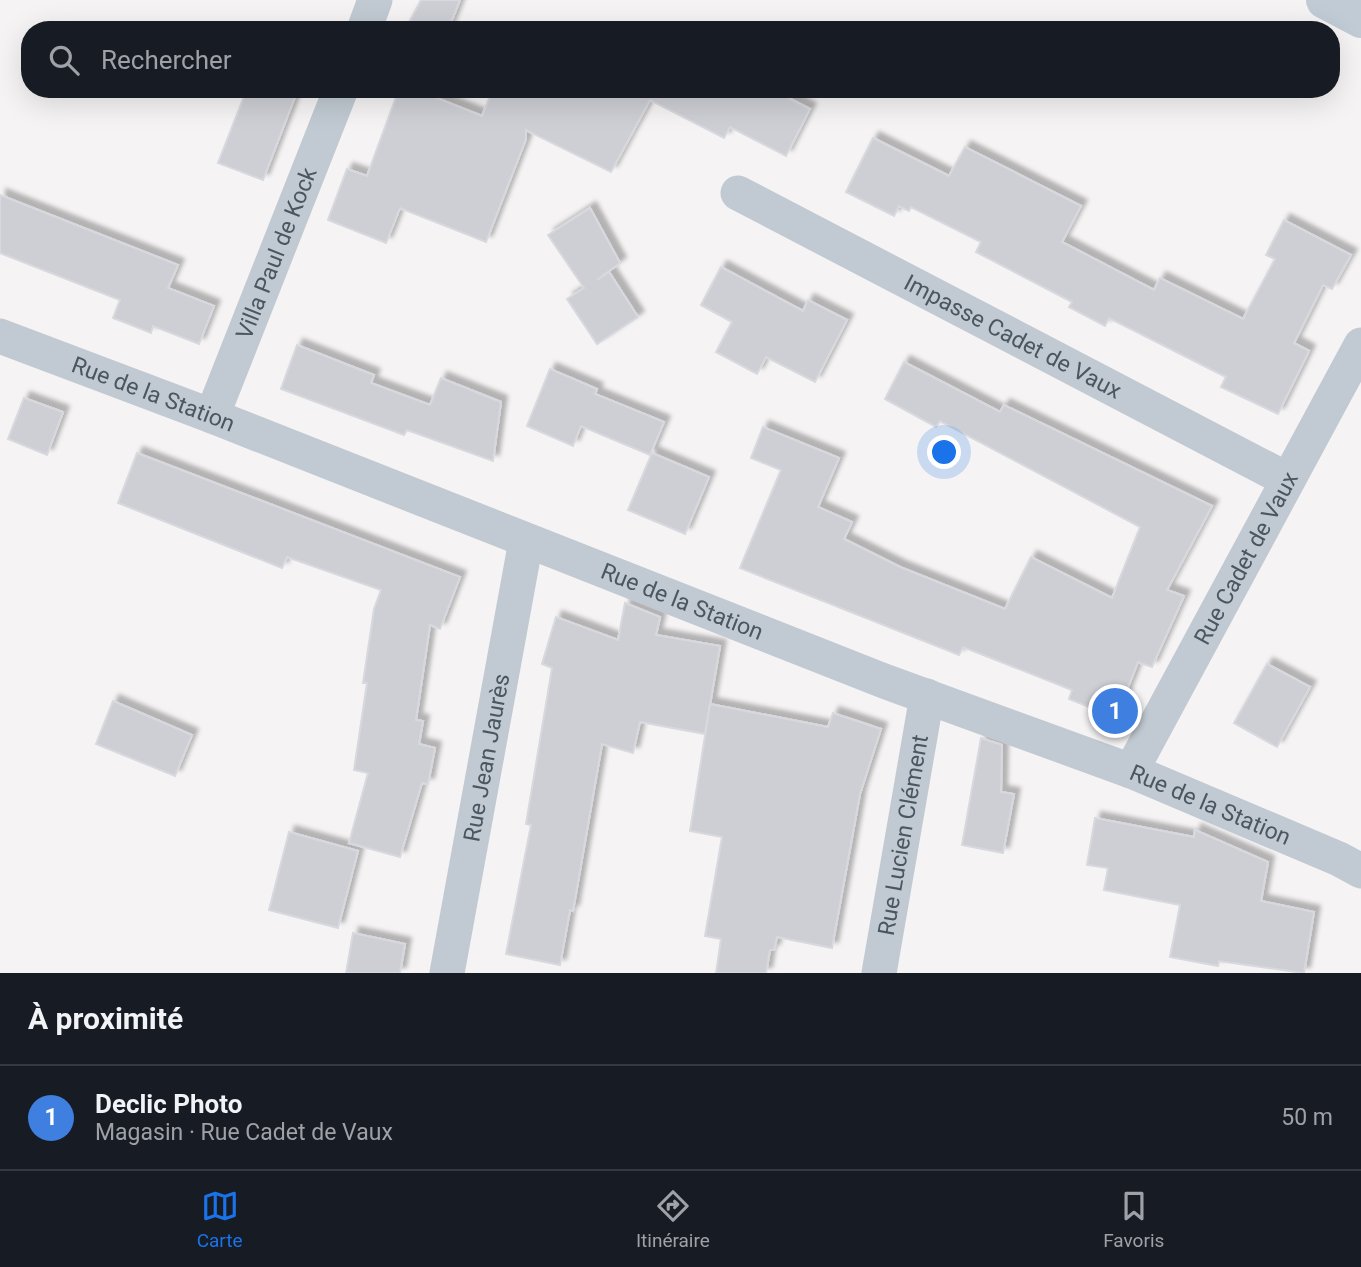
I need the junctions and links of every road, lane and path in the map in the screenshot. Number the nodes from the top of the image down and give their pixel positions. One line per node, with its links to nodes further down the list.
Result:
1 (375, 0): 4 (street)
2 (1325, 0): 3 (street)
3 (1361, 19)
4 (367, 21)
5 (337, 98): 9 (street, Villa Paul de Kock)
6 (738, 193): 10 (street, Impasse Cadet de Vaux)
7 (0, 337): 9 (street, Rue de la Station)
8 (1361, 345): 10 (street, Rue Cadet de Vaux)
9 (212, 416): 11 (street, Rue de la Station)
10 (1288, 480): 13 (street, Rue Cadet de Vaux)
11 (526, 541): 12 (street, Rue de la Station); 15 (street, Rue Jean Jaurès)
12 (927, 696): 13 (street, Rue de la Station); 16 (street, Rue Lucien Clément)
13 (1131, 771): 14 (street, Rue de la Station)
14 (1361, 871)
15 (447, 973)
16 (879, 973)

